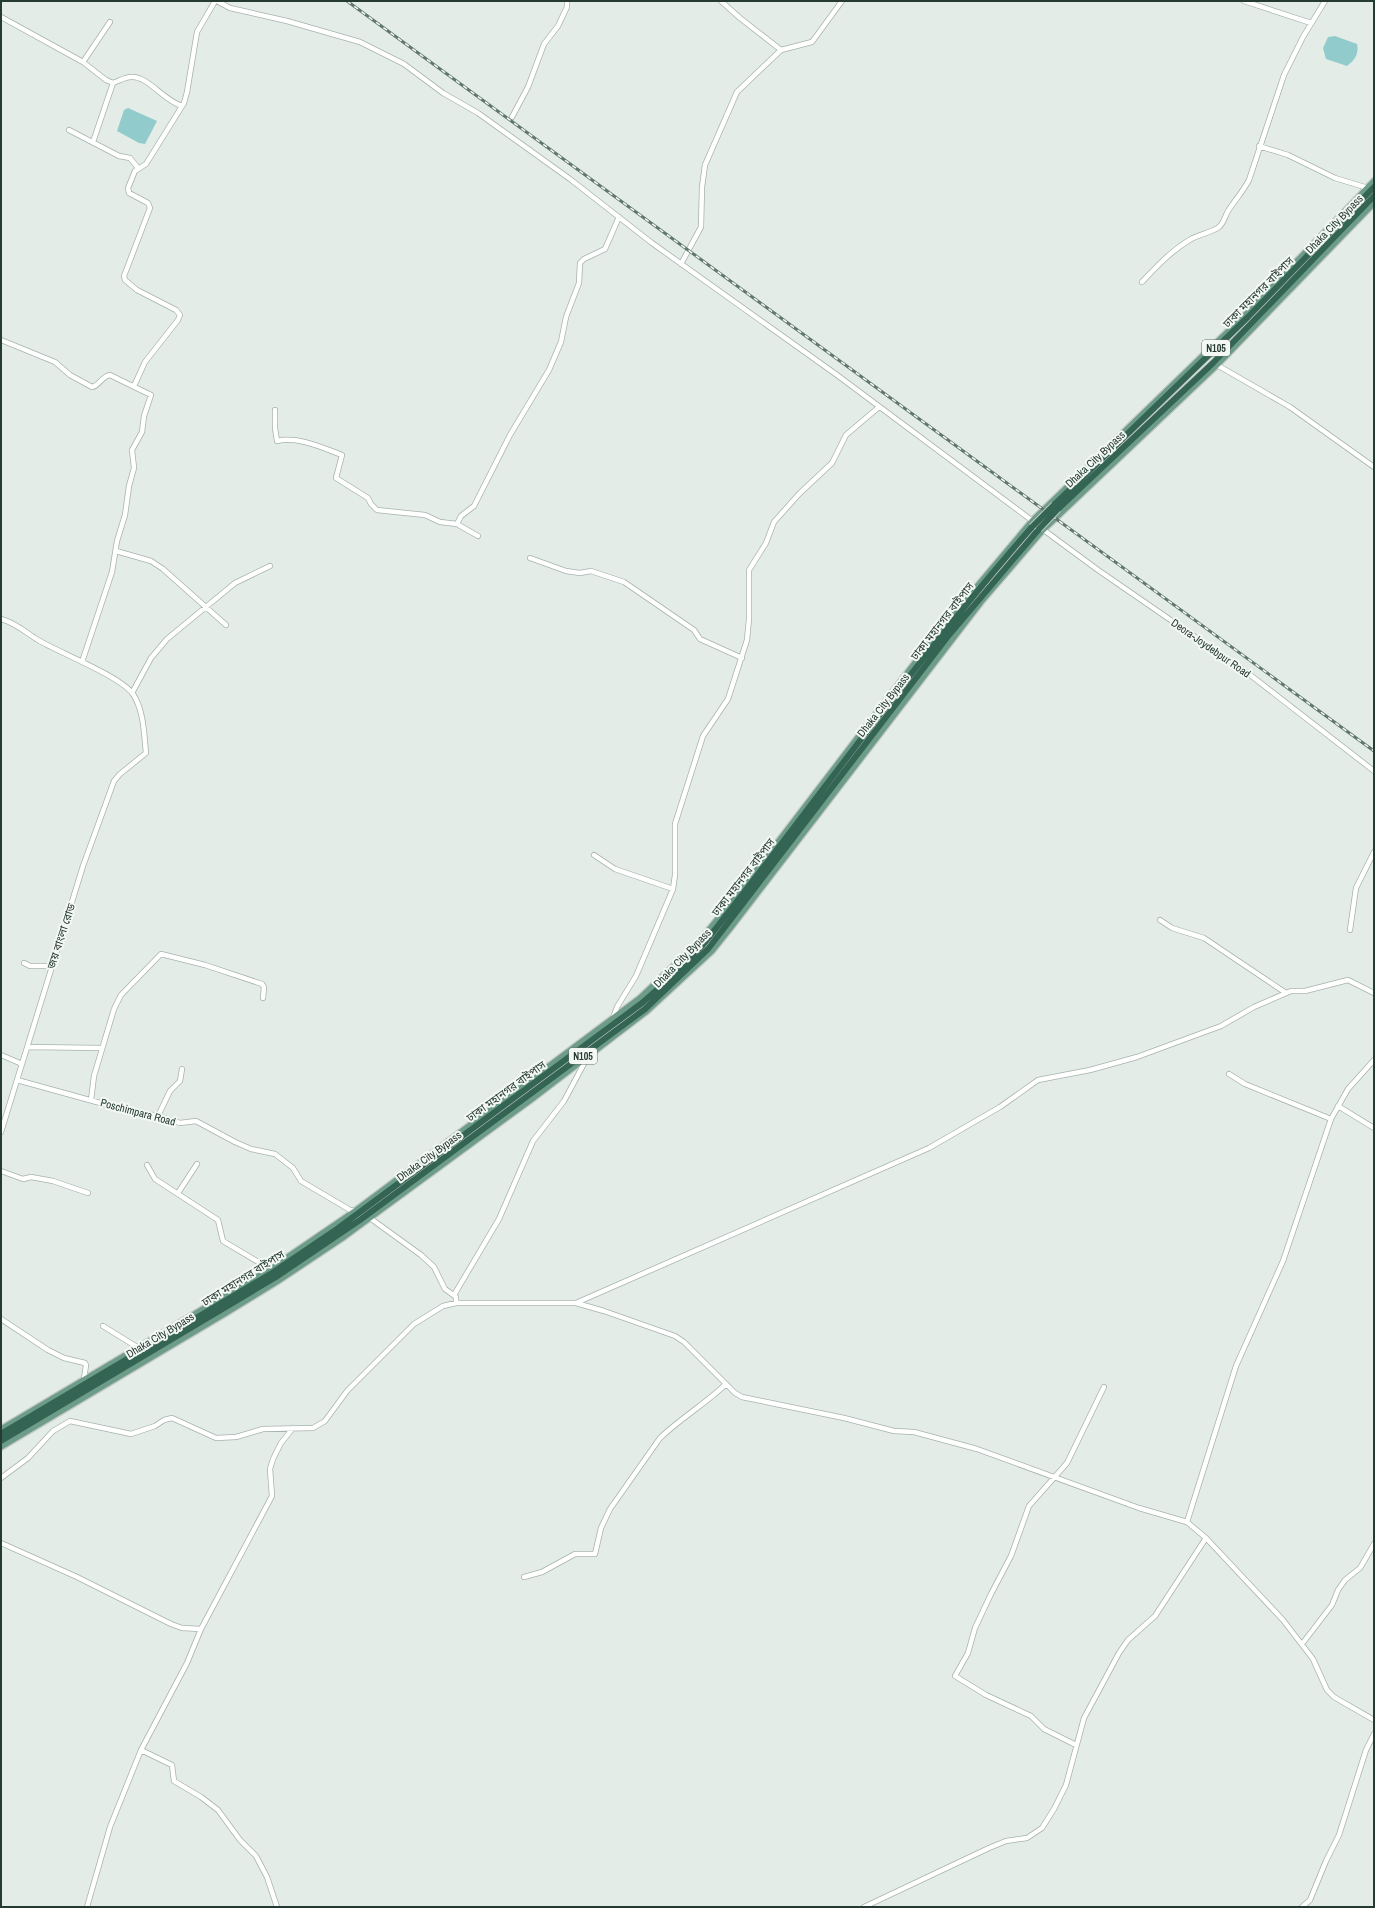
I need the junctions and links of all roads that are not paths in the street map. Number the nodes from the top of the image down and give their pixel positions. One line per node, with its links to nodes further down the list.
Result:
1 (216, 1): 13 (street); 23 (street, Deora-Joydebpur Road)
2 (568, 1): 14 (street)
3 (721, 1): 10 (street)
4 (842, 1): 10 (street)
5 (1244, 1): 9 (street)
6 (1325, 1): 9 (street)
7 (1, 17): 11 (street)
8 (110, 22): 11 (street)
9 (1311, 23): 17 (street)
10 (781, 50): 24 (street)
11 (83, 62): 12 (street)
12 (113, 83): 13 (street); 16 (street)
13 (182, 106): 18 (street)
14 (512, 117)
15 (69, 130): 16 (street)
16 (93, 142): 18 (street)
17 (1259, 146): 20 (street); 25 (street)
18 (138, 168): 28 (street)
19 (1374, 181): 20 (main road)
20 (1371, 187): 32 (highway, ঢাকা মহানগর বাইপাস / N105); 34 (main road)
21 (1374, 196): 32 (highway, Dhaka City Bypass / N105)
22 (1374, 203): 27 (main road)
23 (619, 217): 24 (street, Deora-Joydebpur Road); 33 (street)
24 (681, 264): 29 (street, Deora-Joydebpur Road)
25 (1142, 282)
26 (1, 340): 28 (street)
27 (1216, 365): 31 (street); 34 (main road)
28 (134, 386): 36 (street)
29 (879, 407): 34 (street, Deora-Joydebpur Road); 42 (street)
30 (275, 410): 33 (street)
31 (1374, 467)
32 (1056, 507): 34 (highway, ঢাকা মহানগর বাইপাস / N105, bridge)
33 (457, 524): 35 (street)
34 (1037, 527): 45 (street, Deora-Joydebpur Road); 56 (main road); 60 (main road); 91 (highway, ঢাকা মহানগর বাইপাস / N105); 92 (highway, Dhaka City Bypass / N105)
35 (478, 536)
36 (116, 550): 39 (street); 43 (street)
37 (530, 558): 42 (street)
38 (270, 566): 39 (street)
39 (206, 609): 41 (street); 44 (street)
40 (1, 619): 43 (street)
41 (226, 625)
42 (742, 658): 48 (street)
43 (82, 662): 44 (street)
44 (132, 692): 52 (street, জয় বাংলা রোড)
45 (1374, 771)
46 (1374, 852): 50 (street)
47 (594, 855): 48 (street)
48 (673, 889): 56 (street)
49 (1160, 920): 53 (street)
50 (1350, 930)
51 (24, 963): 52 (street)
52 (51, 966): 57 (street, জয় বাংলা রোড)
53 (1286, 993): 54 (street); 82 (street)
54 (1374, 993)
55 (263, 998): 58 (street)
56 (613, 1018): 77 (main road)
57 (28, 1047): 58 (street); 62 (street, জয় বাংলা রোড)
58 (102, 1048): 66 (street)
59 (1, 1055): 62 (street)
60 (587, 1058): 78 (main road); 80 (street)
61 (1374, 1060): 67 (street)
62 (22, 1064): 65 (street, জয় বাংলা রোড)
63 (182, 1069): 68 (street)
64 (1229, 1074): 69 (street)
65 (17, 1080): 66 (street, Poschimpara Road); 71 (street, জয় বাংলা রোড)
66 (91, 1100): 68 (street, Poschimpara Road)
67 (1338, 1106): 69 (street); 70 (street)
68 (158, 1116): 77 (street, Poschimpara Road)
69 (1331, 1119): 96 (street)
70 (1374, 1128)
71 (1, 1132)
72 (197, 1164): 76 (street)
73 (147, 1165): 76 (street)
74 (1, 1171): 75 (street)
75 (88, 1193)
76 (178, 1193): 79 (street)
77 (354, 1211): 79 (main road)
78 (370, 1218): 80 (street); 93 (main road)
79 (270, 1269): 85 (main road)
80 (454, 1294): 81 (street)
81 (456, 1303): 82 (street); 89 (street)
82 (576, 1303): 87 (street)
83 (1, 1319): 86 (street)
84 (103, 1326): 85 (street)
85 (137, 1347): 86 (main road)
86 (84, 1379): 90 (main road)
87 (726, 1384): 94 (street); 100 (street)
88 (1104, 1387): 94 (street)
89 (293, 1428): 95 (street); 101 (street)
90 (1, 1429)
91 (1, 1434)
92 (1, 1441)
93 (1, 1447)
94 (1053, 1477): 96 (street); 105 (street)
95 (1, 1478)
96 (1187, 1522): 97 (street)
97 (1206, 1538): 102 (street); 105 (street)
98 (1, 1543): 101 (street)
99 (1374, 1544): 102 (street)
100 (524, 1577)
101 (201, 1629): 106 (street)
102 (1302, 1644): 103 (street)
103 (1374, 1720)
104 (1374, 1734): 110 (street)
105 (1076, 1745): 109 (street)
106 (141, 1750): 107 (street); 108 (street)
107 (87, 1907)
108 (277, 1907)
109 (864, 1907)
110 (1302, 1907)

